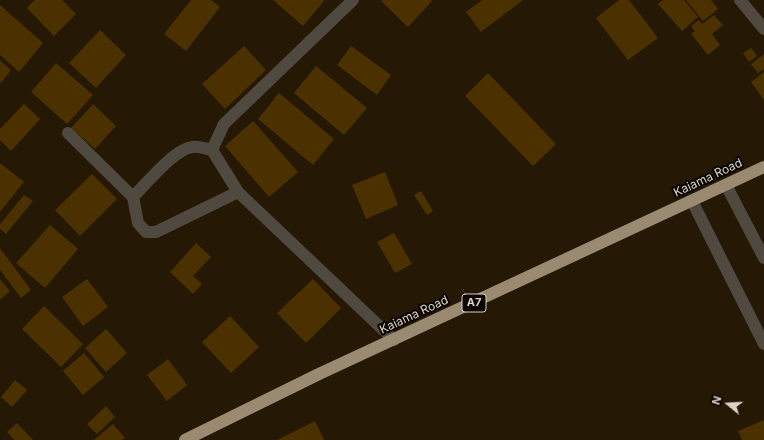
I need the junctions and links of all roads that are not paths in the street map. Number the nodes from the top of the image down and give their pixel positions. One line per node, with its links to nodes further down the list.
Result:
1 (353, 0): 5 (street)
2 (740, 0): 3 (street)
3 (764, 29)
4 (68, 133): 9 (street)
5 (212, 150): 8 (street); 9 (street)
6 (764, 167): 7 (highway, Kaiama Road / A7)
7 (726, 185): 10 (highway, Kaiama Road / A7); 11 (street)
8 (238, 192): 9 (street); 12 (street)
9 (133, 197)
10 (692, 201): 12 (highway, Kaiama Road / A7); 13 (street)
11 (764, 258)
12 (394, 340): 14 (highway, Kaiama Road / A7)
13 (764, 344)
14 (186, 440)

